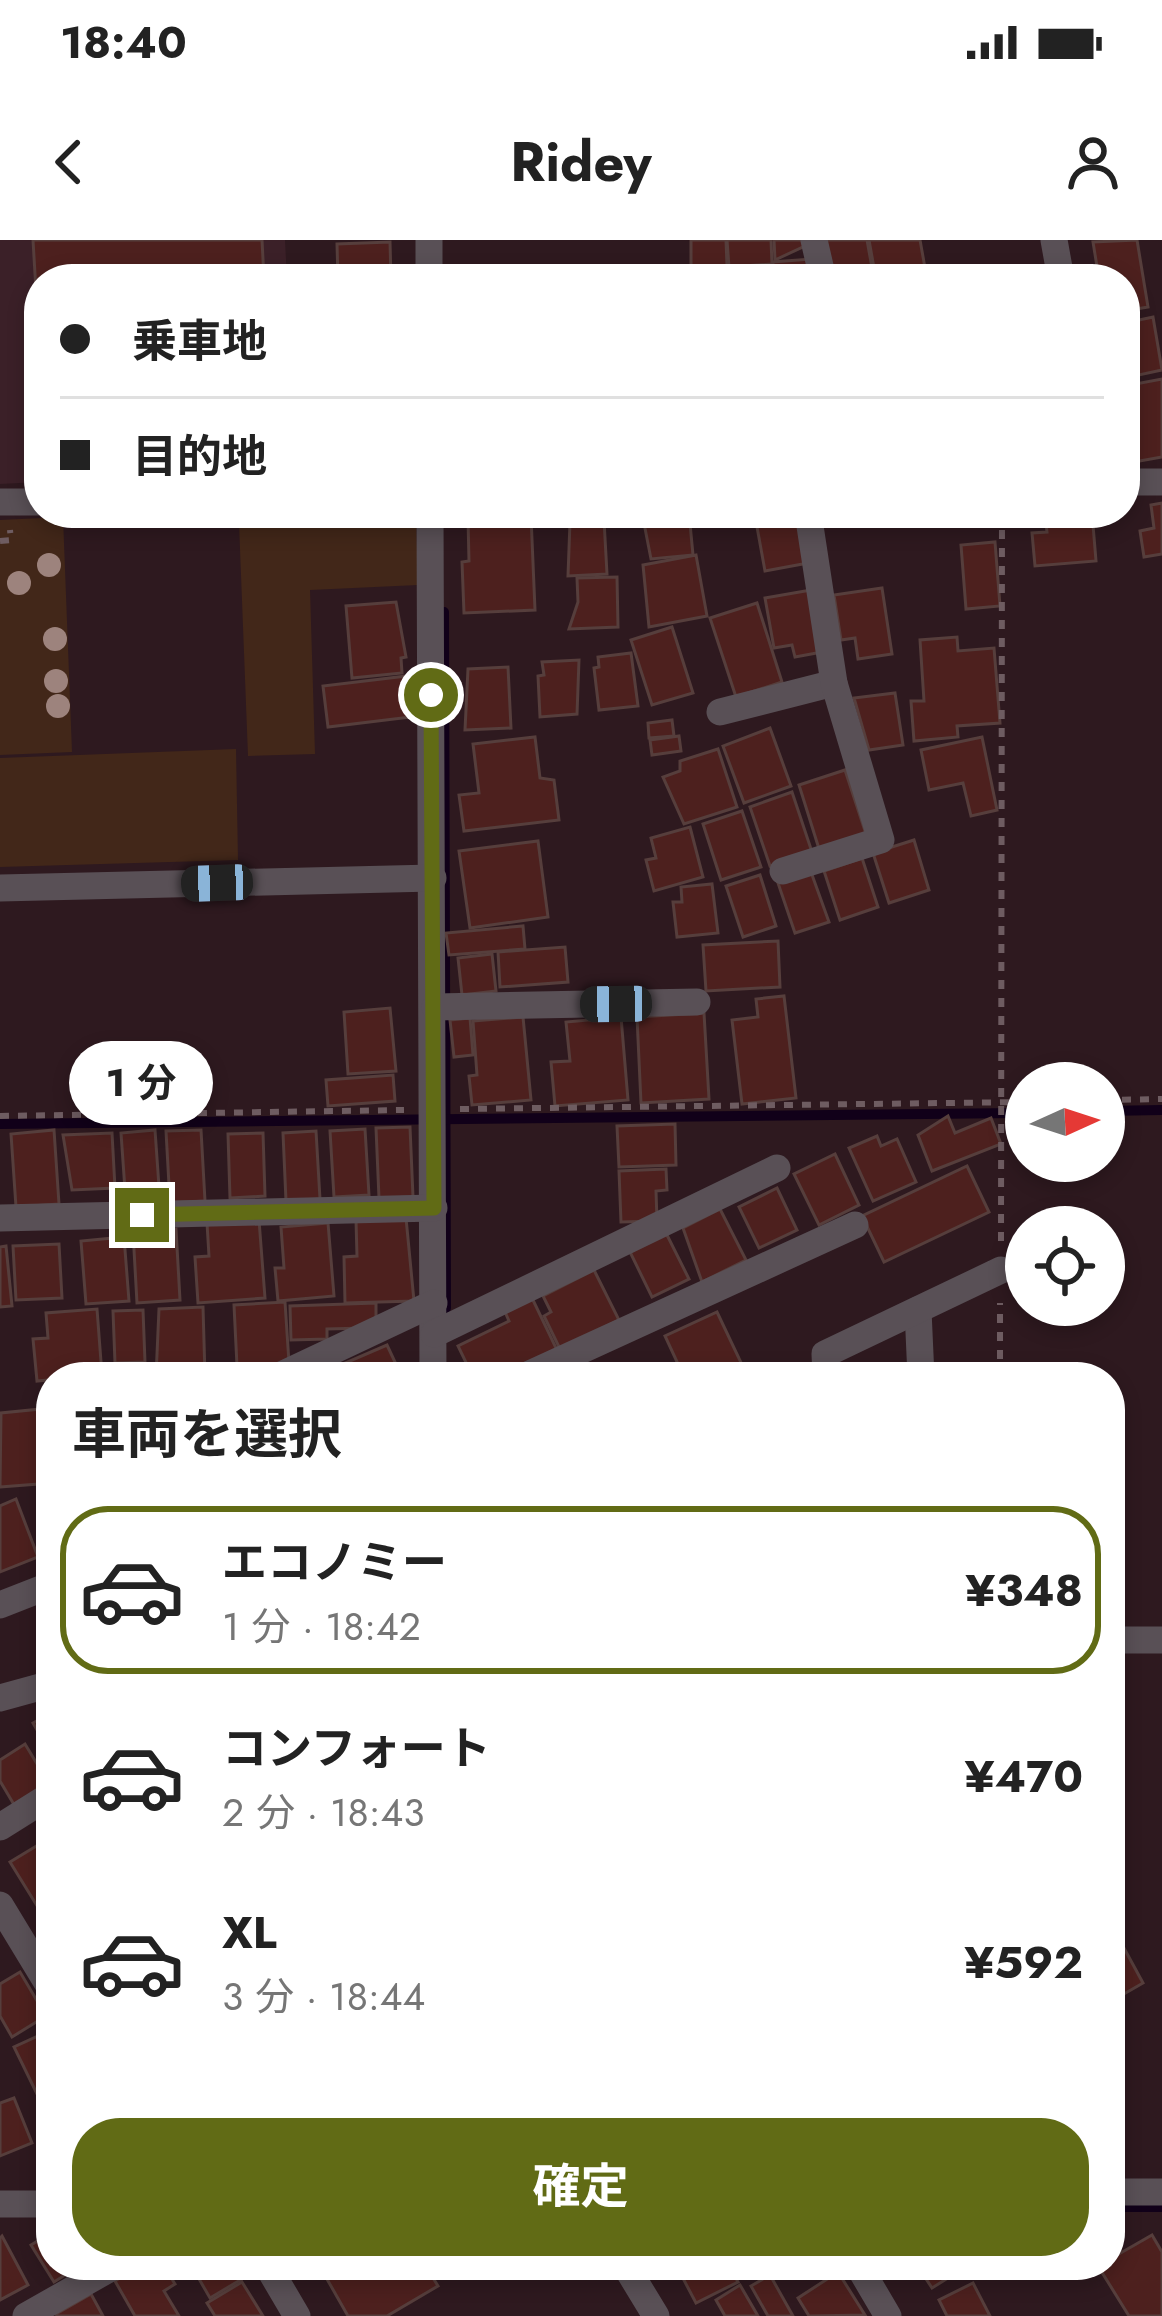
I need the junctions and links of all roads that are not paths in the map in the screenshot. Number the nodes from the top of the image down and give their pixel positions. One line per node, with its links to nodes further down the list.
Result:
1 (430, 528): 6 (street)
2 (810, 528): 3 (street)
3 (834, 683): 4 (street); 5 (street)
4 (720, 712)
5 (783, 871)
6 (433, 878): 7 (street); 9 (street)
7 (0, 888)
8 (697, 1002): 9 (street)
9 (443, 1007): 11 (street)
10 (777, 1168): 17 (street)
11 (434, 1208): 12 (street); 15 (street)
12 (0, 1218)
13 (855, 1225): 20 (street)
14 (1001, 1270): 16 (street)
15 (434, 1303): 17 (street); 18 (street)
16 (918, 1310): 21 (street); 22 (street)
17 (434, 1334): 19 (street)
18 (309, 1362)
19 (433, 1362)
20 (556, 1362)
21 (825, 1362)
22 (920, 1362)
23 (36, 1591): 24 (street)
24 (0, 1605)
25 (1125, 1640): 26 (street)
26 (1162, 1640)
27 (36, 1688): 28 (street)
28 (0, 1698)
29 (36, 1804): 30 (street)
30 (0, 1827)
31 (0, 1905): 32 (street)
32 (12, 1950): 33 (street)
33 (36, 1974)
34 (1125, 2192): 35 (street)
35 (1162, 2192)
36 (0, 2204): 37 (street)
37 (36, 2204)
38 (90, 2280): 42 (street)
39 (276, 2280): 43 (street)
40 (634, 2280): 44 (street)
41 (867, 2280): 45 (street)
42 (26, 2316)
43 (297, 2316)
44 (656, 2316)
45 (888, 2316)

